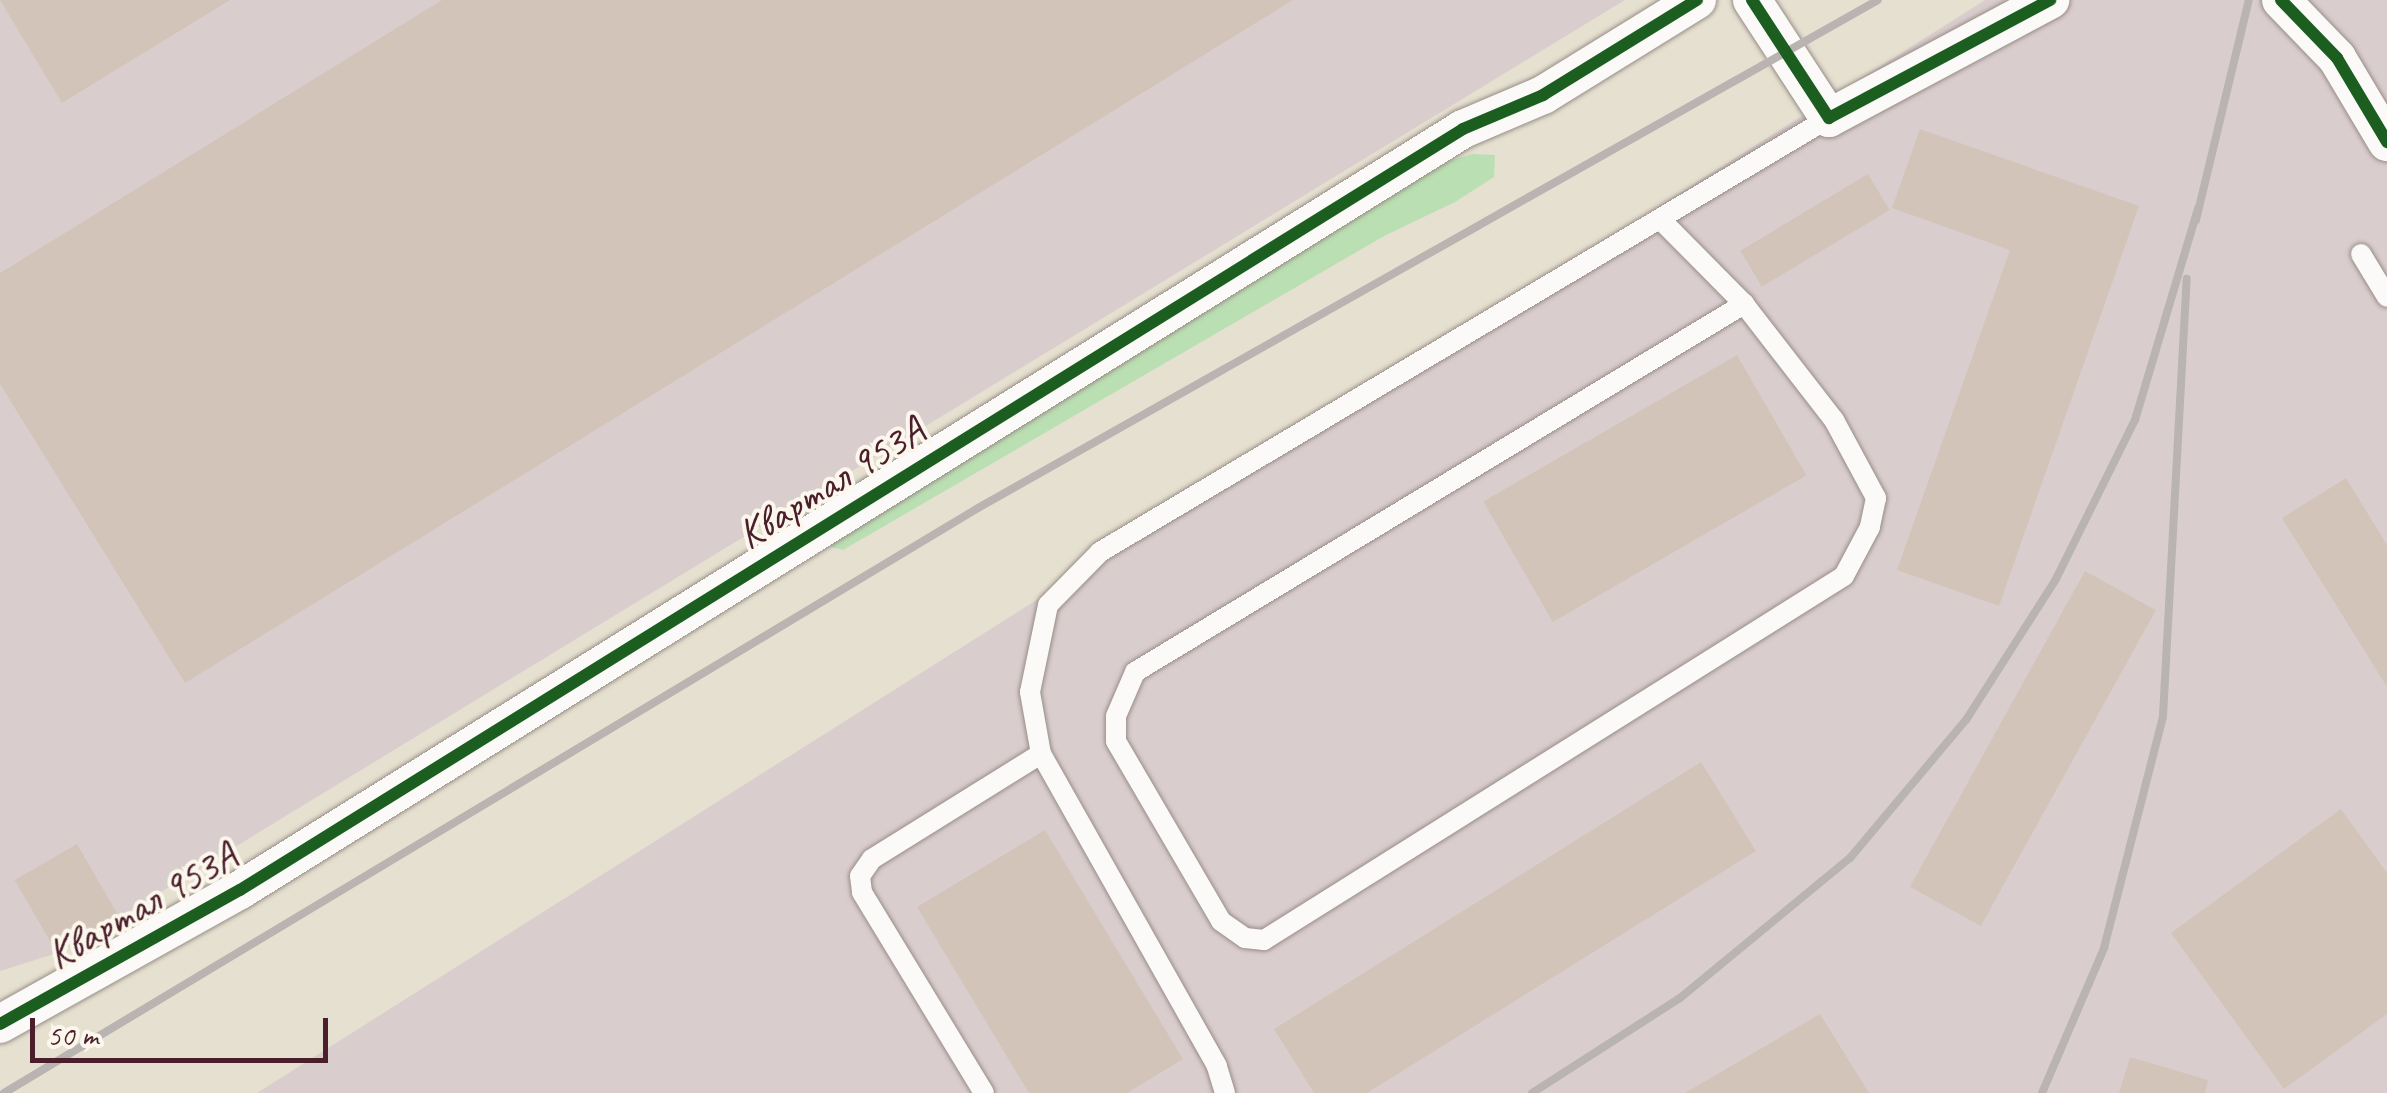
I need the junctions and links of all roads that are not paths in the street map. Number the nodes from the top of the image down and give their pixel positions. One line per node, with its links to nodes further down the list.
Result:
1 (1697, 0): 12 (street, Квартал 953А)
2 (1752, 0): 5 (street)
3 (2050, 0): 5 (street)
4 (2280, 0): 6 (street)
5 (1829, 118): 7 (lane)
6 (2387, 142)
7 (1662, 221): 10 (lane); 11 (lane)
8 (2362, 254): 9 (lane)
9 (2387, 297)
10 (1744, 304): 10 (lane)
11 (1042, 754): 13 (lane); 14 (lane)
12 (0, 1024)
13 (984, 1093)
14 (1225, 1093)

